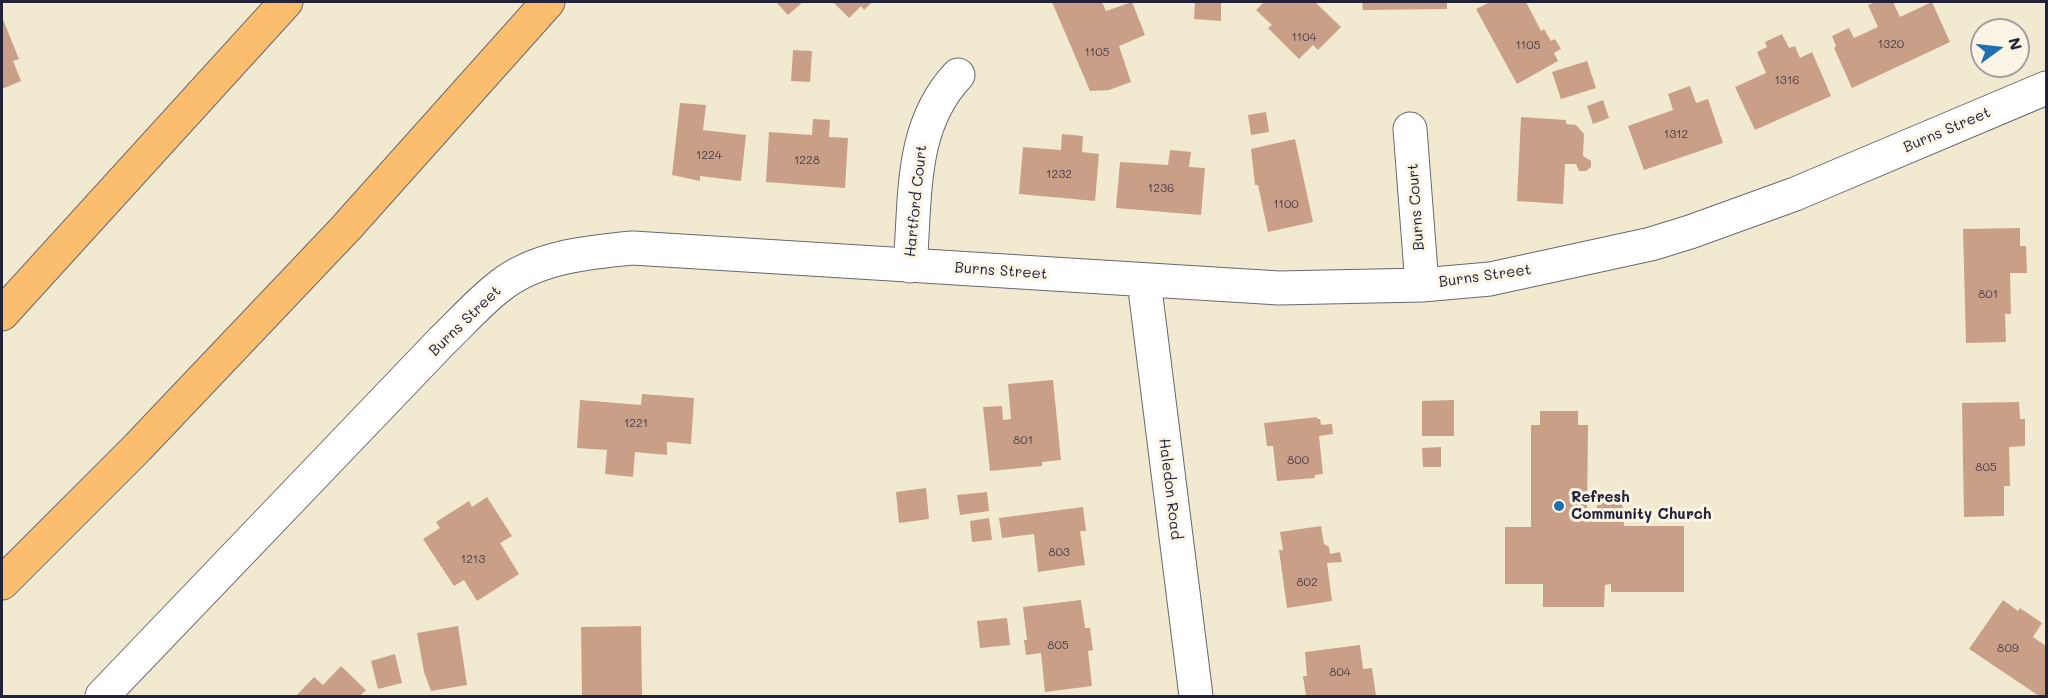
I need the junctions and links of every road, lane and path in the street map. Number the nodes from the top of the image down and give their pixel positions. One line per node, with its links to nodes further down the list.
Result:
1 (286, 2): 9 (highway)
2 (548, 2): 10 (highway)
3 (958, 75): 6 (street, Hartford Court)
4 (2046, 88): 8 (street, Burns Street)
5 (1410, 129): 8 (street, Burns Court)
6 (910, 266): 7 (street, Burns Street); 11 (street, Burns Street)
7 (1144, 281): 8 (street, Burns Street); 12 (street, Haledon Road)
8 (1422, 285)
9 (2, 314)
10 (2, 583)
11 (102, 696)
12 (1196, 696)

